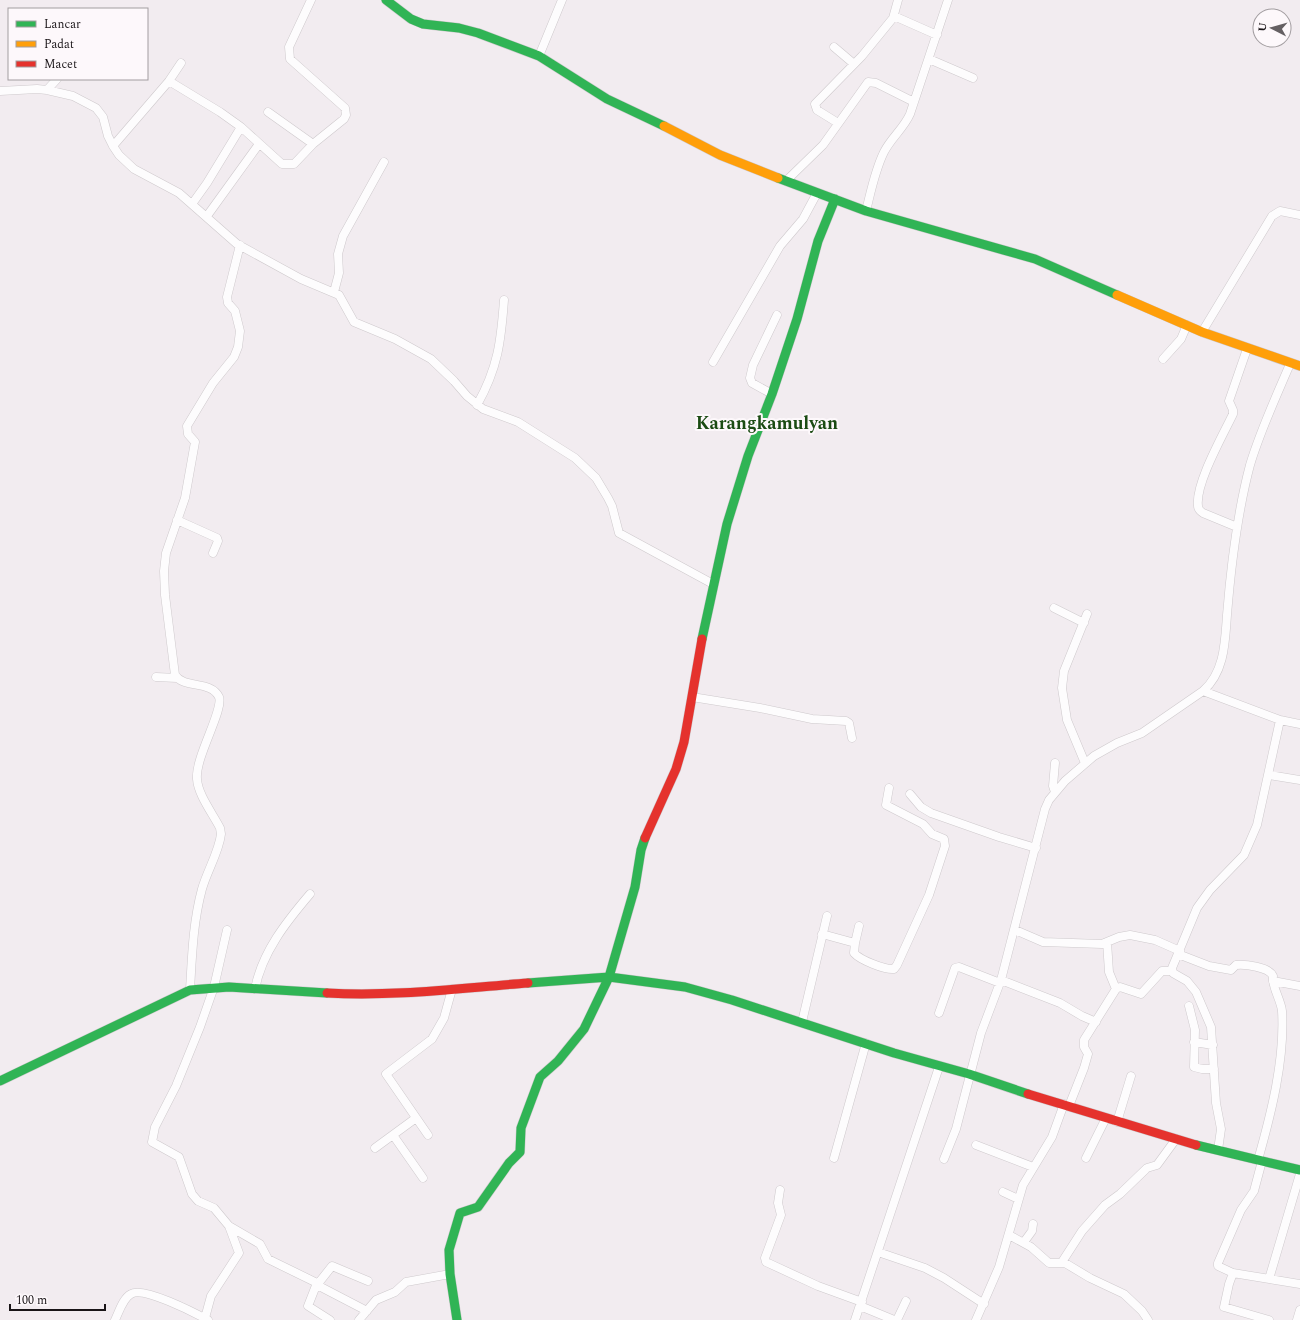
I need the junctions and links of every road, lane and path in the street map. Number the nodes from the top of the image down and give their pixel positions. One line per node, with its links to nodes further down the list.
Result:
1 (312, 0): 23 (street)
2 (386, 0): 9 (street)
3 (562, 0): 9 (street)
4 (898, 0): 6 (street)
5 (948, 0): 7 (street)
6 (894, 16): 7 (street); 12 (street)
7 (937, 35): 10 (street)
8 (834, 47): 12 (street)
9 (540, 56): 26 (street)
10 (929, 59): 13 (street); 18 (street)
11 (181, 63): 15 (street)
12 (854, 64): 20 (street)
13 (973, 78)
14 (56, 80): 16 (street)
15 (169, 81): 21 (street); 24 (street)
16 (47, 90): 17 (street); 24 (street)
17 (0, 91)
18 (914, 102): 20 (street); 30 (street)
19 (268, 112): 23 (street)
20 (838, 124): 26 (street)
21 (241, 128): 22 (street); 29 (street)
22 (259, 144): 23 (street); 32 (street)
23 (313, 144)
24 (113, 146): 29 (street)
25 (384, 162): 34 (street)
26 (786, 181): 27 (street)
27 (817, 193): 28 (street); 41 (street)
28 (835, 199): 30 (street); 44 (street)
29 (192, 204): 32 (street)
30 (866, 211): 37 (street)
31 (1300, 215): 38 (street)
32 (207, 216): 33 (street)
33 (240, 245): 34 (street); 46 (street)
34 (334, 292): 45 (street)
35 (504, 300): 45 (street)
36 (777, 315): 44 (street)
37 (1187, 325): 38 (street); 40 (street)
38 (1202, 332): 39 (street)
39 (1247, 349): 42 (street); 47 (street)
40 (1163, 359)
41 (713, 362)
42 (1290, 364): 43 (street); 47 (street)
43 (1300, 366)
44 (772, 394): 49 (street)
45 (477, 405): 49 (street)
46 (177, 520): 48 (street); 54 (street)
47 (1237, 528): 55 (street)
48 (212, 553)
49 (713, 584): 56 (street)
50 (1054, 608): 52 (street)
51 (1087, 614): 52 (street)
52 (1084, 623): 61 (street)
53 (156, 677): 54 (street)
54 (177, 678): 86 (street)
55 (1203, 691): 57 (street); 61 (street)
56 (692, 697): 59 (street); 78 (street)
57 (1280, 720): 58 (street); 62 (street)
58 (1300, 724)
59 (852, 738)
60 (1054, 763): 65 (street)
61 (1085, 764): 65 (street)
62 (1269, 775): 63 (street); 76 (street)
63 (1300, 780)
64 (889, 788): 75 (street)
65 (1055, 792): 67 (street)
66 (910, 794): 67 (street)
67 (1036, 848): 72 (street)
68 (310, 894): 83 (street)
69 (827, 916): 73 (street)
70 (859, 926): 75 (street)
71 (227, 930): 82 (street)
72 (1015, 930): 74 (street); 79 (street)
73 (822, 934): 75 (street); 89 (street)
74 (1106, 942): 76 (street); 85 (street)
75 (855, 943)
76 (1179, 953): 77 (street); 80 (street)
77 (1172, 971): 85 (street); 93 (street)
78 (610, 977): 84 (street); 89 (street); 127 (street)
79 (1000, 981): 88 (street); 90 (street); 96 (street)
80 (1273, 981): 81 (street); 112 (street)
81 (1300, 986)
82 (214, 987): 83 (street); 86 (street); 121 (street)
83 (255, 989): 84 (street)
84 (452, 989): 100 (street)
85 (1116, 989): 90 (street)
86 (190, 990): 98 (street)
87 (1189, 1006): 91 (street)
88 (939, 1013)
89 (802, 1022): 92 (street)
90 (1096, 1022): 99 (street)
91 (1194, 1042): 93 (street); 95 (street)
92 (866, 1043): 94 (street); 109 (street)
93 (1213, 1045): 95 (street)
94 (939, 1067): 96 (street); 124 (street)
95 (1214, 1069): 108 (street)
96 (969, 1074): 99 (street); 111 (street)
97 (1132, 1076): 102 (street)
98 (0, 1080)
99 (1066, 1105): 101 (street); 113 (street)
100 (416, 1118): 103 (street); 104 (street)
101 (1106, 1118): 102 (street); 110 (street)
102 (1117, 1122): 105 (street)
103 (393, 1135): 107 (street); 116 (street)
104 (428, 1135)
105 (1176, 1139): 108 (street); 125 (street)
106 (976, 1145): 113 (street)
107 (375, 1148)
108 (1218, 1150): 112 (street)
109 (834, 1158)
110 (1086, 1158)
111 (944, 1159)
112 (1260, 1160): 114 (street); 126 (street)
113 (1033, 1167): 119 (street)
114 (1300, 1170)
115 (1300, 1174): 128 (street)
116 (423, 1178)
117 (780, 1190): 133 (street)
118 (1003, 1192): 119 (street)
119 (1018, 1199): 122 (street)
120 (1033, 1224): 123 (street)
121 (229, 1226): 131 (street); 138 (street)
122 (1009, 1235): 123 (street); 134 (street)
123 (1024, 1242): 125 (street)
124 (878, 1252): 133 (street); 134 (street)
125 (1062, 1262): 147 (street)
126 (1233, 1273): 128 (street); 137 (street)
127 (450, 1274): 136 (street); 142 (street)
128 (1269, 1279): 130 (street)
129 (368, 1281): 131 (street)
130 (1300, 1284)
131 (317, 1285): 136 (street); 140 (street)
132 (906, 1301): 145 (street)
133 (861, 1304): 143 (street); 144 (street)
134 (984, 1304): 146 (street)
135 (1300, 1310): 149 (street)
136 (367, 1311): 141 (street)
137 (1247, 1317): 148 (street)
138 (207, 1319): 139 (street)
139 (115, 1320)
140 (330, 1320)
141 (358, 1320)
142 (457, 1320)
143 (855, 1320)
144 (894, 1320)
145 (897, 1320)
146 (976, 1320)
147 (1148, 1320)
148 (1269, 1320)
149 (1297, 1320)

